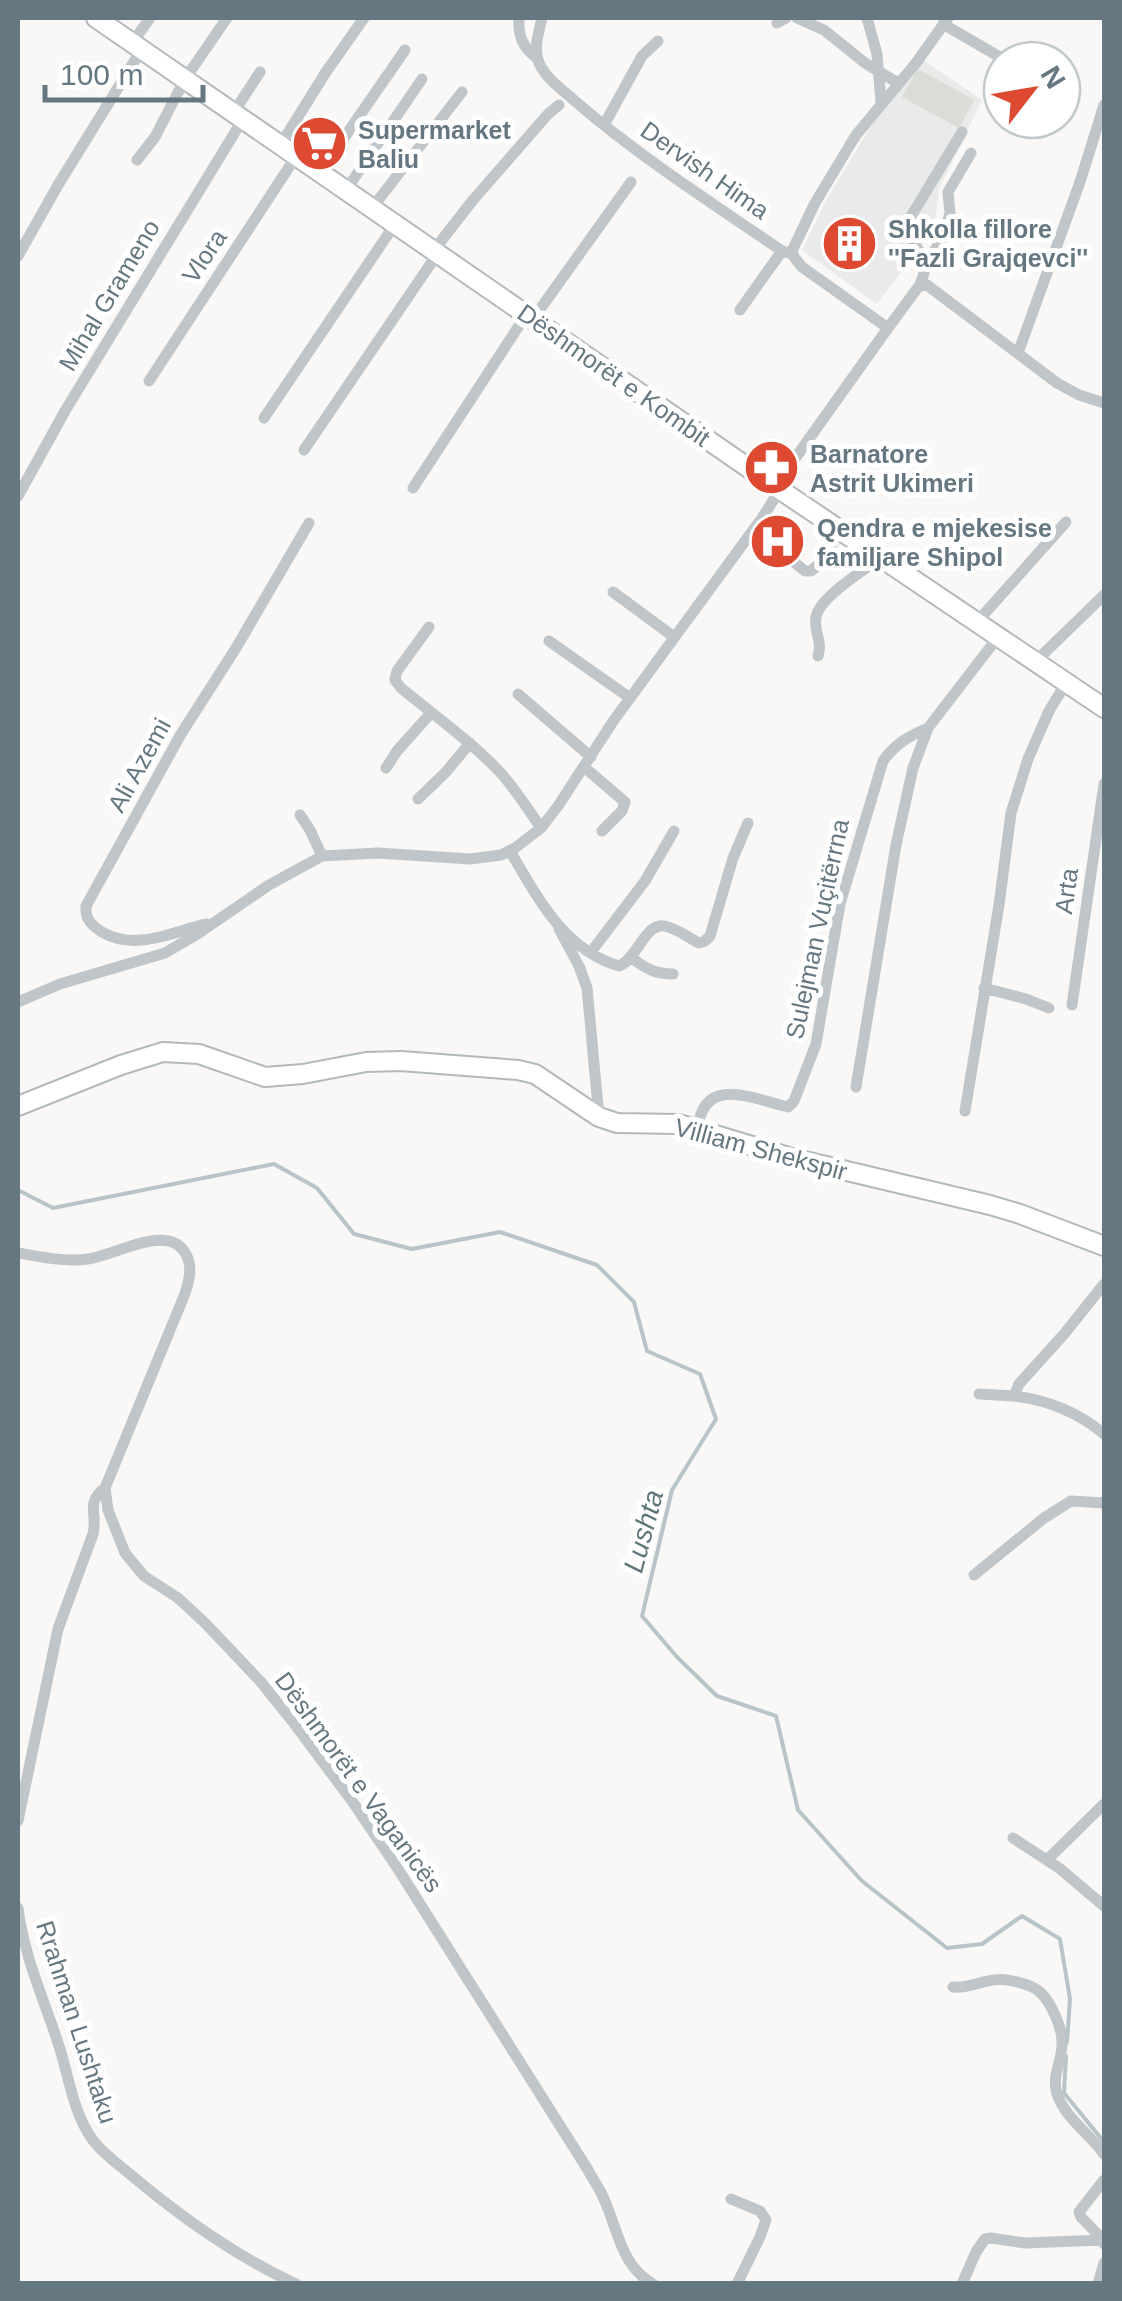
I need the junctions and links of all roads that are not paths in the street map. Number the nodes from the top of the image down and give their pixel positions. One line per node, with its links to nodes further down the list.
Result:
1 (96, 18): 12 (main road, Dëshmorët e Kombit)
2 (150, 18): 12 (street)
3 (227, 18): 18 (street)
4 (364, 18): 27 (street)
5 (520, 18): 14 (street, Dervish Hima)
6 (797, 18): 16 (street)
7 (867, 18): 16 (street)
8 (544, 20): 14 (street)
9 (946, 21): 11 (street); 19 (street)
10 (658, 41): 25 (street, Dervish Hima)
11 (982, 45)
12 (137, 46): 18 (main road, Dëshmorët e Kombit); 38 (street)
13 (405, 50): 31 (street)
14 (537, 58): 25 (street, Dervish Hima)
15 (260, 72): 24 (street)
16 (880, 72): 19 (street); 21 (street)
17 (422, 79): 33 (street)
18 (186, 80): 24 (main road, Dëshmorët e Kombit); 30 (street)
19 (898, 83): 21 (street)
20 (462, 92): 34 (street)
21 (881, 102): 37 (street)
22 (559, 105): 36 (street)
23 (1104, 105): 44 (street)
24 (239, 115): 27 (main road, Dëshmorët e Kombit); 51 (street, Mihal Grameno)
25 (604, 125): 37 (street, Dervish Hima)
26 (962, 132): 39 (street)
27 (281, 144): 29 (main road, Dëshmorët e Kombit)
28 (971, 152): 39 (street)
29 (297, 155): 31 (main road, Dëshmorët e Kombit); 45 (street, Vlora)
30 (137, 160)
31 (321, 171): 33 (main road, Dëshmorët e Kombit)
32 (631, 182): 42 (street)
33 (346, 190): 34 (main road, Dëshmorët e Kombit)
34 (372, 208): 35 (main road, Dëshmorët e Kombit)
35 (395, 224): 36 (main road, Dëshmorët e Kombit); 47 (street)
36 (436, 252): 42 (main road, Dëshmorët e Kombit); 48 (street)
37 (787, 253): 41 (street, Dervish Hima); 43 (street)
38 (18, 256)
39 (925, 261): 40 (street)
40 (919, 286): 43 (street); 44 (street)
41 (740, 310)
42 (529, 317): 49 (street); 50 (main road, Dëshmorët e Kombit)
43 (888, 328): 50 (street)
44 (1018, 353): 46 (street)
45 (149, 381)
46 (1104, 403)
47 (264, 418)
48 (304, 450)
49 (413, 488)
50 (778, 489): 54 (main road, Dëshmorët e Kombit); 61 (street)
51 (18, 496)
52 (1066, 522): 59 (street)
53 (310, 523): 84 (street, Ali Azemi)
54 (840, 531): 55 (main road, Dëshmorët e Kombit); 56 (street)
55 (881, 558): 59 (main road, Dëshmorët e Kombit); 64 (street)
56 (795, 563)
57 (613, 592): 61 (street)
58 (1104, 595): 65 (street)
59 (977, 622): 62 (main road, Dëshmorët e Kombit)
60 (428, 628): 70 (street)
61 (674, 637): 68 (street)
62 (998, 637): 65 (main road, Dëshmorët e Kombit); 71 (street, Sulejman Vuçitërrna)
63 (549, 641): 68 (street)
64 (818, 656)
65 (1036, 662): 66 (main road, Dëshmorët e Kombit)
66 (1066, 683): 69 (main road, Dëshmorët e Kombit); 89 (street)
67 (518, 694): 73 (street)
68 (630, 698): 73 (street)
69 (1104, 708)
70 (432, 713): 72 (street); 74 (street)
71 (928, 728): 93 (street, Sulejman Vuçitërrna); 97 (street, Sulejman Vuçitërrna)
72 (470, 743): 76 (street); 79 (street)
73 (588, 762): 79 (street); 80 (street)
74 (386, 768)
75 (1104, 784): 91 (street, Arta)
76 (418, 799)
77 (300, 815): 83 (street)
78 (748, 823): 87 (street)
79 (541, 828): 82 (street)
80 (602, 831)
81 (674, 831): 86 (street)
82 (510, 851): 83 (street); 85 (street)
83 (322, 856): 84 (street)
84 (209, 924): 90 (street)
85 (559, 927): 86 (street); 96 (street)
86 (592, 952): 87 (street)
87 (632, 958): 88 (street)
88 (673, 974)
89 (984, 988): 92 (street); 95 (street)
90 (18, 1002)
91 (1072, 1004)
92 (1049, 1008)
93 (856, 1087)
94 (18, 1106): 96 (main road, Villiam Shekspir)
95 (965, 1111)
96 (599, 1117): 97 (main road, Villiam Shekspir)
97 (698, 1129): 98 (main road, Villiam Shekspir)
98 (1104, 1246)
99 (18, 1253): 104 (street)
100 (1104, 1284): 102 (street)
101 (979, 1394): 102 (street)
102 (1014, 1396): 103 (street)
103 (1104, 1434)
104 (105, 1488): 108 (street); 120 (street, Dëshmorët e Vaganicës)
105 (1104, 1502): 106 (street)
106 (974, 1575)
107 (1104, 1804): 110 (street)
108 (18, 1821)
109 (1013, 1838): 110 (street)
110 (1047, 1860): 111 (street)
111 (1104, 1906)
112 (18, 1908): 119 (street, Rrahman Lushtaku)
113 (953, 1987): 114 (street)
114 (1104, 2154)
115 (1104, 2180): 117 (street)
116 (730, 2199): 121 (street)
117 (1104, 2242): 122 (street)
118 (1104, 2264): 123 (street)
119 (296, 2284)
120 (653, 2284)
121 (737, 2284)
122 (962, 2284)
123 (1098, 2284)

